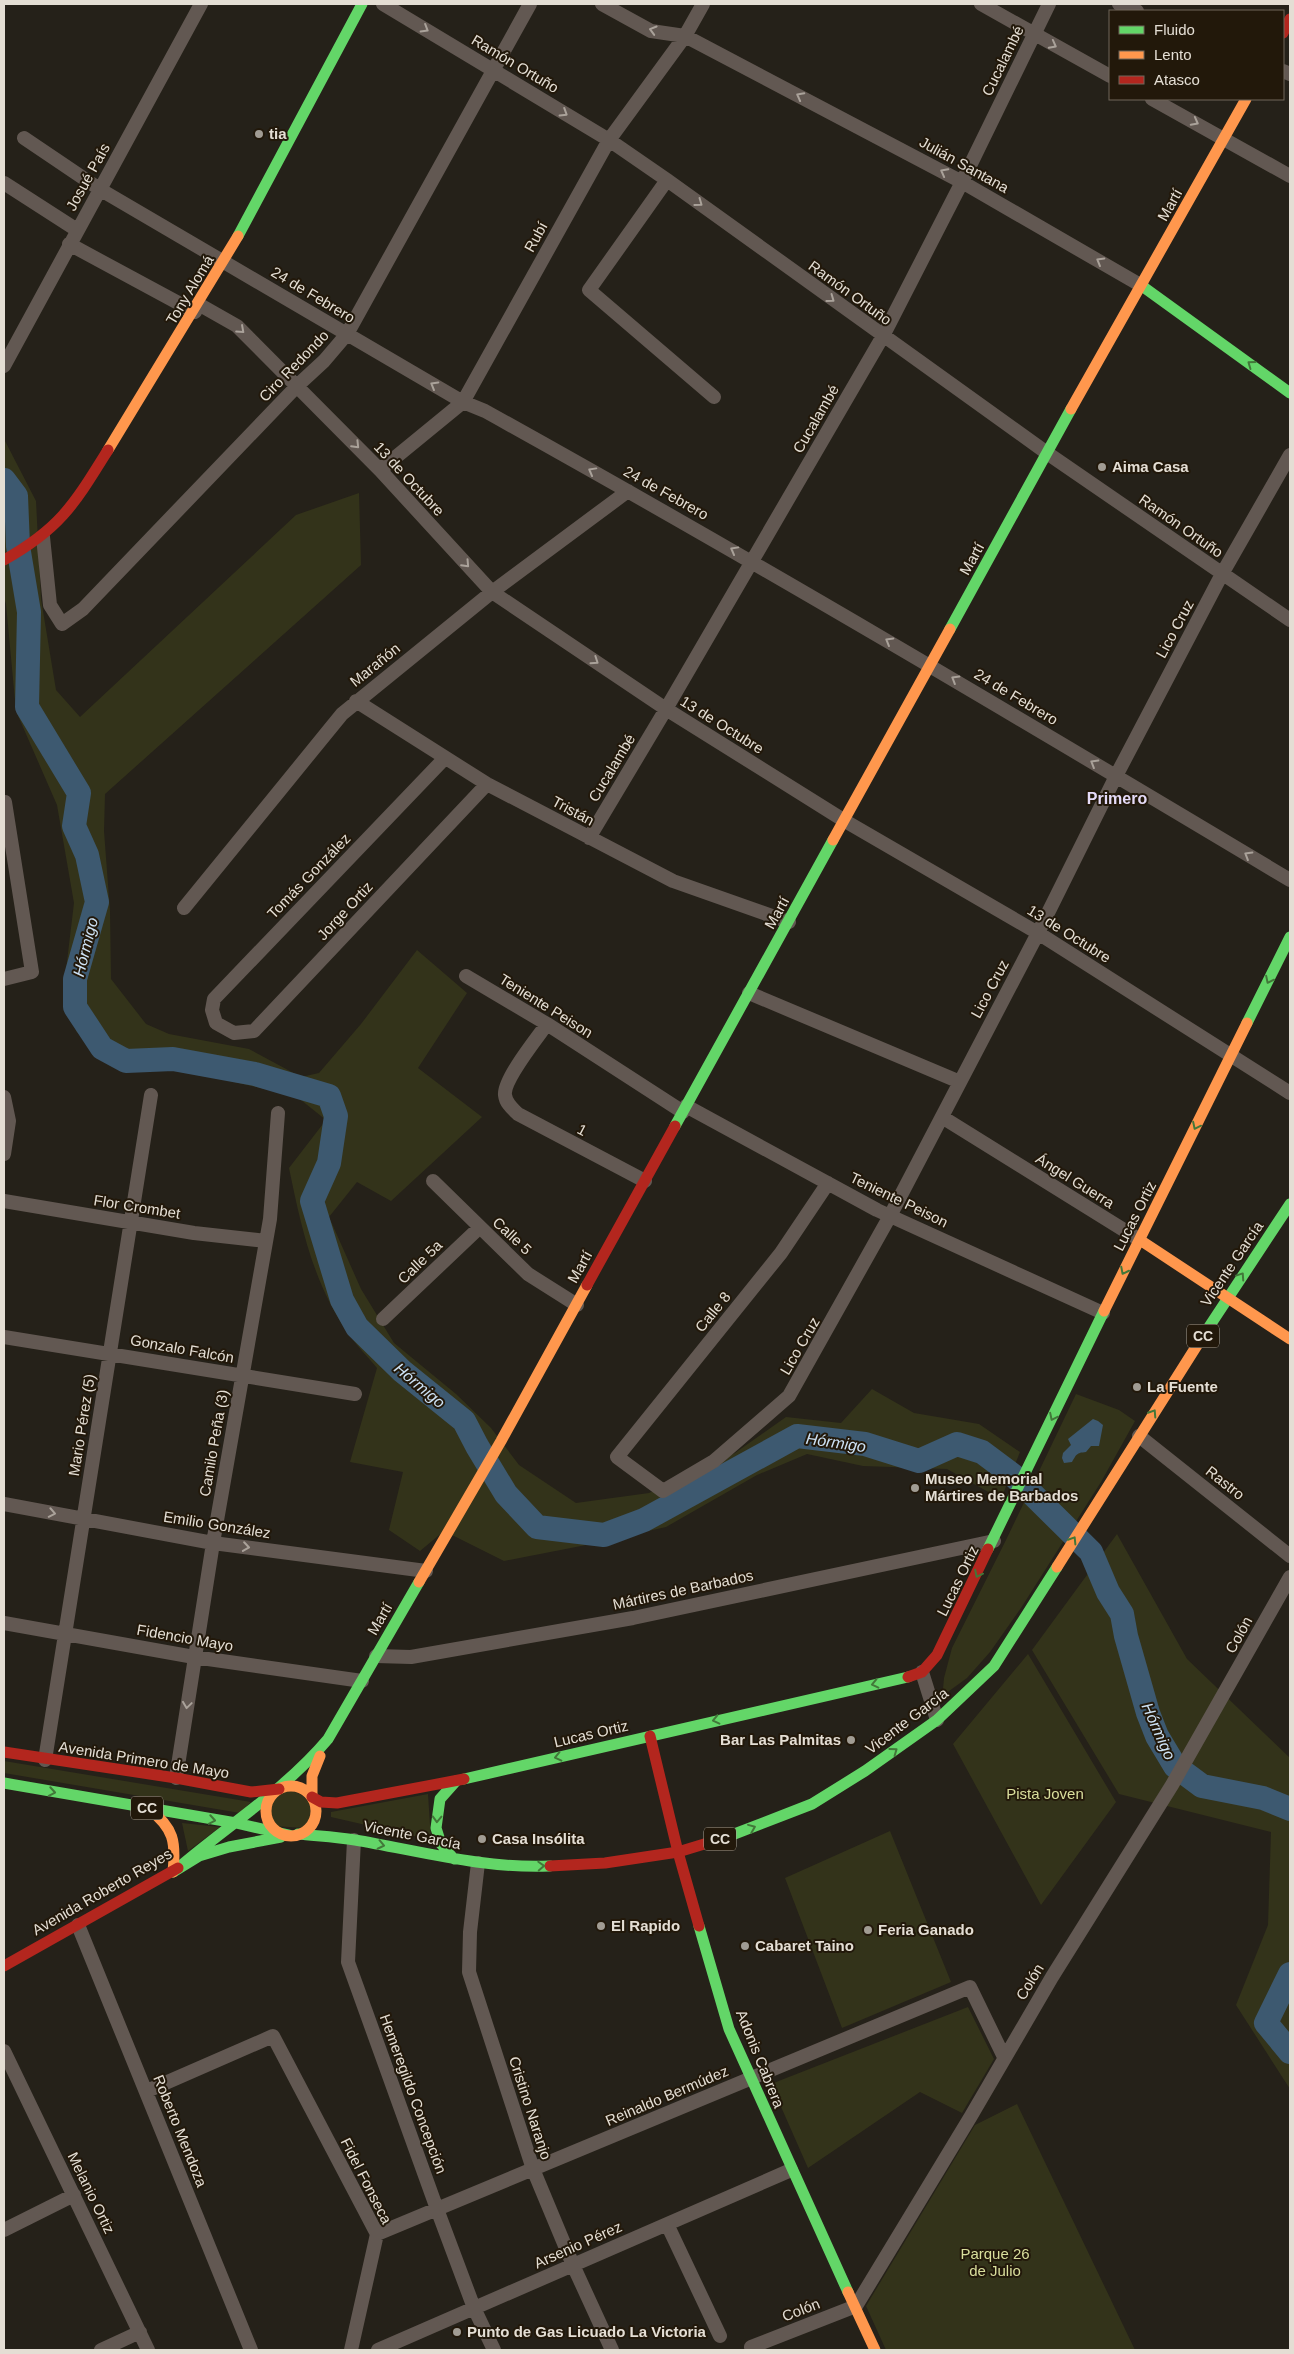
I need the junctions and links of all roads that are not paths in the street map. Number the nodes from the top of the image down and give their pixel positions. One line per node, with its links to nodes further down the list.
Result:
1 (201, 4): 26 (street, Josué País)
2 (362, 4): 29 (main road, Tony Alomá)
3 (383, 4): 15 (street, Ramón Ortuño, one-way to 15)
4 (530, 4): 15 (street, Ciro Redondo)
5 (602, 4): 14 (street, Julián Santana, one-way to 5)
6 (703, 4): 14 (street, Rubí)
7 (981, 4): 13 (street)
8 (1049, 4): 13 (street, Cucalambé)
9 (1119, 4): 10 (street)
10 (1134, 10)
11 (1290, 19): 12 (main road)
12 (1284, 31)
13 (1034, 34): 16 (street, one-way to 16); 24 (street, Cucalambé)
14 (685, 36): 21 (street, Rubí); 24 (street, Julián Santana, one-way to 14)
15 (492, 69): 21 (street, Ramón Ortuño, one-way to 21); 32 (street, Ciro Redondo)
16 (1109, 75)
17 (1154, 100): 20 (street, one-way to 20)
18 (1245, 100): 20 (main road, Martí)
19 (24, 138): 26 (street, 24 de Febrero)
20 (1224, 138): 22 (street); 30 (main road, Martí)
21 (609, 140): 23 (street, Ramón Ortuño); 38 (street, Rubí)
22 (1290, 176)
23 (667, 180): 33 (street, Ramón Ortuño, one-way to 33); 37 (street)
24 (962, 182): 30 (street, Julián Santana, one-way to 24); 33 (street, Cucalambé)
25 (4, 183): 27 (street)
26 (101, 190): 27 (street, Josué País); 29 (street, 24 de Febrero)
27 (77, 230): 28 (street, Josué País)
28 (69, 244): 31 (street, 13 de Octubre); 34 (street, Josué País)
29 (224, 262): 31 (main road, Tony Alomá); 32 (street, 24 de Febrero)
30 (1142, 286): 36 (main road, Julián Santana, one-way to 30); 39 (main road, Martí)
31 (197, 308): 35 (street, 13 de Octubre, one-way to 35); 43 (main road, Tony Alomá)
32 (347, 334): 35 (street, Ciro Redondo); 38 (street, 24 de Febrero, one-way to 32)
33 (883, 336): 39 (street, Ramón Ortuño); 45 (street, Cucalambé)
34 (4, 366)
35 (298, 386): 41 (street, 13 de Octubre, one-way to 41); 43 (street, Ciro Redondo)
36 (1290, 392)
37 (714, 397)
38 (463, 402): 41 (street, Rubí); 42 (street, 24 de Febrero, one-way to 38)
39 (1047, 453): 46 (street, Ramón Ortuño); 49 (main road, Martí)
40 (1290, 455): 46 (street, Lico Cruz)
41 (380, 470): 47 (street, 13 de Octubre, one-way to 47)
42 (628, 491): 45 (street, 24 de Febrero, one-way to 42); 47 (street, Marañón)
43 (40, 539): 44 (main road, Tony Alomá)
44 (4, 560)
45 (752, 560): 49 (street, 24 de Febrero, one-way to 45); 51 (street, Cucalambé)
46 (1222, 574): 48 (street, Ramón Ortuño); 53 (street, Lico Cruz)
47 (492, 592): 50 (street, Marañón); 51 (street, 13 de Octubre, one-way to 51)
48 (1290, 620)
49 (932, 665): 53 (street, 24 de Febrero, one-way to 49); 56 (main road, Martí)
50 (356, 701): 52 (street, Tristán); 59 (street, Marañón)
51 (666, 709): 56 (street, 13 de Octubre); 57 (street, Cucalambé)
52 (445, 758): 54 (street, Tristán); 66 (street, Tomás González)
53 (1116, 776): 58 (street, 24 de Febrero, one-way to 53); 61 (street, Lico Cruz)
54 (487, 784): 57 (street, Tristán); 66 (street, Jorge Ortiz)
55 (5, 802): 64 (street)
56 (845, 821): 60 (main road, Martí); 61 (street, 13 de Octubre)
57 (589, 838): 60 (street, Tristán)
58 (1290, 880)
59 (184, 908)
60 (789, 922): 65 (main road, Martí)
61 (1038, 933): 68 (street, 13 de Octubre); 69 (street, Lico Cruz)
62 (1290, 937): 68 (main road, Lucas Ortiz, one-way to 68)
63 (466, 976): 67 (street, Teniente Peison)
64 (4, 979)
65 (749, 993): 69 (street); 73 (main road, Martí)
66 (216, 1023)
67 (547, 1024): 73 (street, Teniente Peison); 78 (street, 1)
68 (1231, 1055): 70 (street, 13 de Octubre); 85 (main road, Lucas Ortiz, one-way to 85)
69 (960, 1082): 75 (street, Lico Cruz)
70 (1290, 1093)
71 (151, 1095): 83 (street, Mario Pérez (5))
72 (4, 1097): 76 (street)
73 (685, 1109): 78 (main road, Martí); 79 (street, Teniente Peison)
74 (278, 1113): 86 (street, Camilo Peña (3))
75 (942, 1118): 82 (street, Lico Cruz); 85 (street, Ángel Guerra)
76 (4, 1154)
77 (433, 1181): 84 (street, Calle 5)
78 (645, 1181): 88 (main road, Martí)
79 (828, 1183): 82 (street, Teniente Peison); 97 (street, Calle 8)
80 (4, 1201): 83 (street, Flor Crombet)
81 (1290, 1204): 87 (main road, Vicente García / CC, one-way to 81)
82 (890, 1216): 89 (street, Teniente Peison); 97 (street, Lico Cruz)
83 (130, 1223): 86 (street, Flor Crombet); 93 (street, Mario Pérez (5))
84 (478, 1228): 88 (street, Calle 5); 90 (street, Calle 5a)
85 (1140, 1240): 87 (main road, Ángel Guerra); 89 (main road, Lucas Ortiz, one-way to 89)
86 (266, 1241): 94 (street, Camilo Peña (3))
87 (1227, 1298): 92 (main road, Ángel Guerra); 96 (main road, Vicente García / CC, one-way to 87)
88 (576, 1305): 103 (main road, Martí)
89 (1103, 1313): 100 (main road, Lucas Ortiz, one-way to 100)
90 (383, 1320)
91 (4, 1337): 93 (street, Gonzalo Falcón)
92 (1290, 1339)
93 (110, 1353): 94 (street, Gonzalo Falcón); 99 (street, Mario Pérez (5))
94 (242, 1376): 95 (street, Gonzalo Falcón); 101 (street, Camilo Peña (3))
95 (355, 1394)
96 (1139, 1436): 102 (street, Rastro); 111 (main road, Vicente García / CC, one-way to 96)
97 (663, 1491)
98 (4, 1504): 99 (street, Emilio González, one-way to 99)
99 (83, 1519): 101 (street, Emilio González); 106 (street, Mario Pérez (5))
100 (994, 1541): 107 (street, Mártires de Barbados); 109 (main road, Lucas Ortiz, one-way to 109)
101 (213, 1543): 103 (street, Emilio González, one-way to 103); 108 (street, Camilo Peña (3))
102 (1290, 1556)
103 (426, 1571): 107 (main road, Martí)
104 (1290, 1577): 132 (street, Colón)
105 (4, 1623): 106 (street, Fidencio Mayo)
106 (65, 1633): 108 (street, Fidencio Mayo); 115 (street, Mario Pérez (5))
107 (376, 1656): 110 (main road, Martí)
108 (194, 1657): 110 (street, Fidencio Mayo); 116 (street, Camilo Peña (3), one-way to 116)
109 (922, 1672): 111 (street); 112 (main road, Lucas Ortiz, one-way to 112)
110 (362, 1681): 113 (main road, Martí)
111 (937, 1720): 125 (main road, Vicente García / CC, one-way to 111)
112 (650, 1736): 117 (main road, Lucas Ortiz, one-way to 117); 125 (main road, Adonis Cabrera)
113 (328, 1739): 119 (main road, Martí); 120 (main road, Martí)
114 (4, 1752): 115 (main road, Avenida Primero de Mayo)
115 (45, 1760): 116 (main road, Avenida Primero de Mayo)
116 (176, 1778): 119 (main road, Avenida Primero de Mayo)
117 (456, 1781): 120 (main road, Lucas Ortiz); 126 (main road, one-way to 126)
118 (4, 1783): 121 (main road, CC, one-way to 121)
119 (279, 1789): 120 (main road); 122 (main road, Avenida Roberto Reyes); 123 (main road)
120 (312, 1797): 123 (main road)
121 (149, 1809): 122 (main road, CC, one-way to 122); 128 (main road)
122 (236, 1823): 123 (main road, CC); 128 (main road, Avenida Roberto Reyes)
123 (294, 1835): 124 (main road, Vicente García / CC); 128 (main road)
124 (354, 1840): 126 (main road, Vicente García / CC, one-way to 126); 138 (street, Hemeregildo Concepción)
125 (678, 1852): 127 (main road, Vicente García / CC, one-way to 125); 133 (main road, Adonis Cabrera)
126 (454, 1859): 127 (main road, Vicente García / CC)
127 (478, 1863): 135 (street, Cristino Naranjo)
128 (173, 1872): 129 (main road, Avenida Roberto Reyes)
129 (78, 1925): 130 (main road, Avenida Roberto Reyes); 134 (street, Roberto Mendoza)
130 (4, 1966)
131 (4, 2050): 137 (street, Melanio Ortiz)
132 (1004, 2058): 133 (street, Reinaldo Bermúdez); 143 (street, Colón)
133 (750, 2079): 135 (street, Reinaldo Bermúdez); 136 (main road, Adonis Cabrera)
134 (147, 2092): 141 (street, Fidel Fonseca); 150 (street, Roberto Mendoza)
135 (533, 2169): 138 (street, Reinaldo Bermúdez); 142 (street, Cristino Naranjo)
136 (791, 2170): 139 (street, Arsenio Pérez); 143 (main road, Adonis Cabrera)
137 (74, 2195): 140 (street); 145 (street, Melanio Ortiz)
138 (437, 2209): 141 (street, Reinaldo Bermúdez); 144 (street, Hemeregildo Concepción)
139 (667, 2224): 142 (street, Arsenio Pérez); 146 (street)
140 (4, 2230)
141 (377, 2234): 151 (street, Fidel Fonseca)
142 (573, 2265): 144 (street, Arsenio Pérez); 154 (street, Cristino Naranjo)
143 (856, 2306): 147 (street, Colón); 155 (main road, Adonis Cabrera)
144 (474, 2308): 152 (street, Arsenio Pérez); 153 (street, Hemeregildo Concepción)
145 (140, 2332): 148 (street); 149 (street, Melanio Ortiz)
146 (720, 2336)
147 (751, 2348)
148 (101, 2350)
149 (148, 2350)
150 (251, 2350)
151 (351, 2350)
152 (378, 2350)
153 (494, 2350)
154 (612, 2350)
155 (875, 2350)

